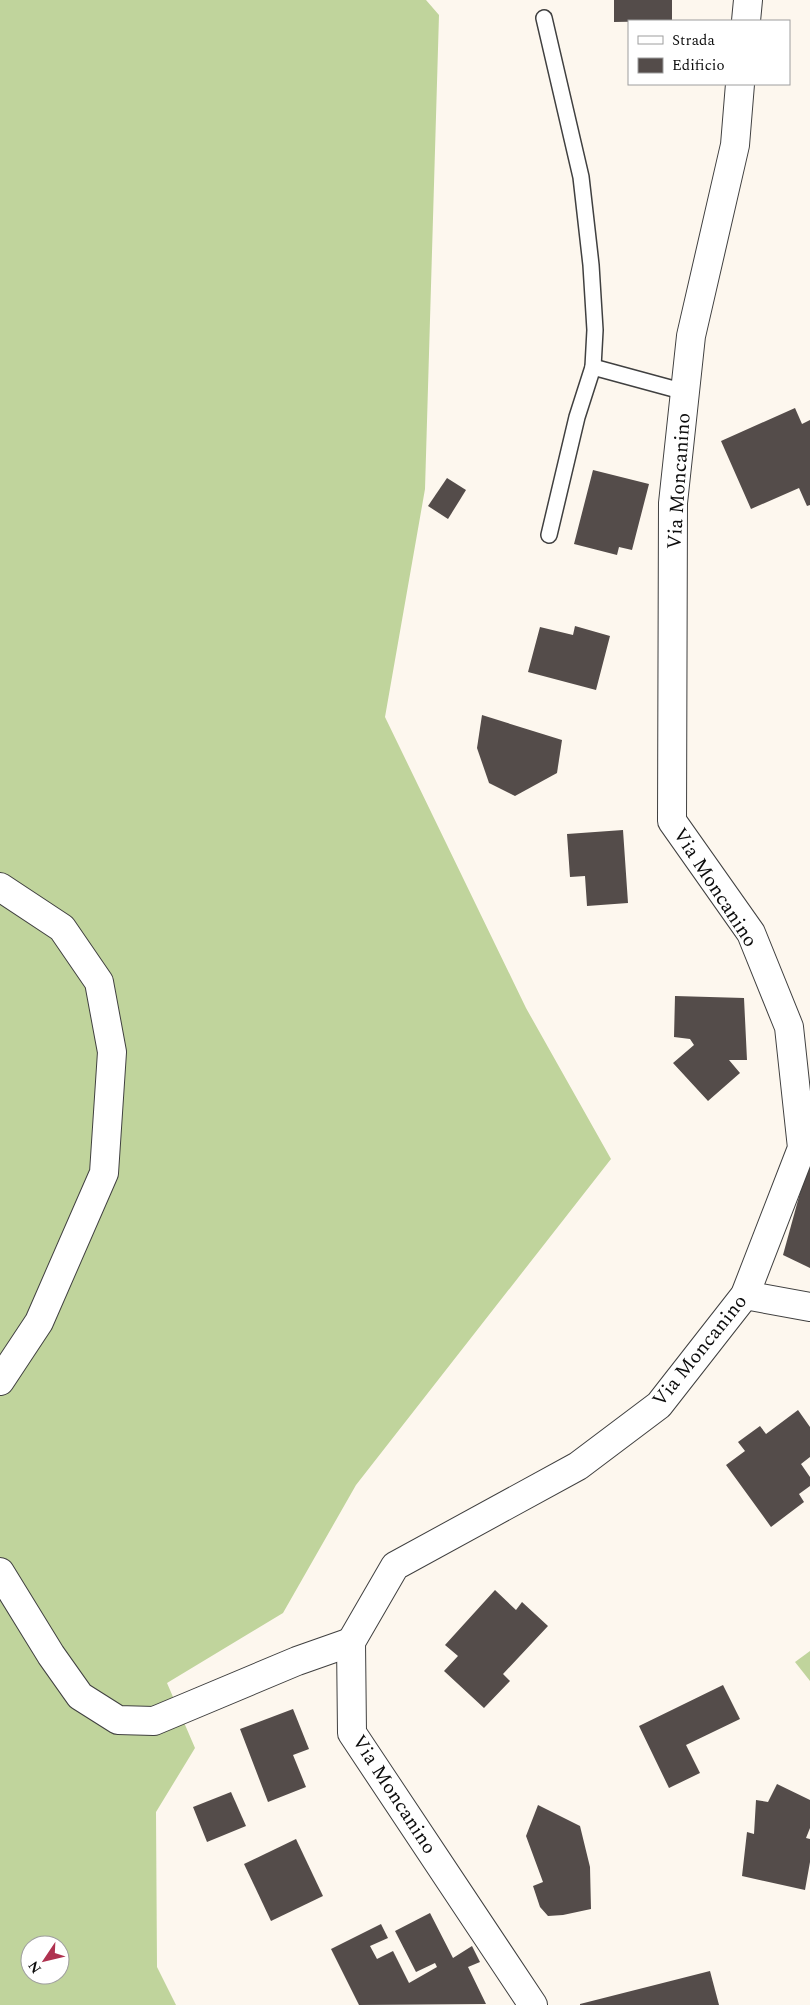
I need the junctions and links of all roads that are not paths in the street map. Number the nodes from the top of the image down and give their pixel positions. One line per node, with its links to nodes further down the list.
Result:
1 (748, 0): 3 (street)
2 (544, 18): 5 (lane)
3 (746, 20)
4 (740, 85): 6 (street, Via Moncanino)
5 (593, 367): 6 (lane); 7 (lane)
6 (685, 392): 9 (street, Via Moncanino)
7 (549, 536)
8 (0, 886): 11 (street)
9 (745, 1295): 10 (street); 13 (street, Via Moncanino)
10 (810, 1307)
11 (0, 1381)
12 (0, 1572): 13 (street)
13 (351, 1642): 14 (street, Via Moncanino)
14 (533, 2005)

